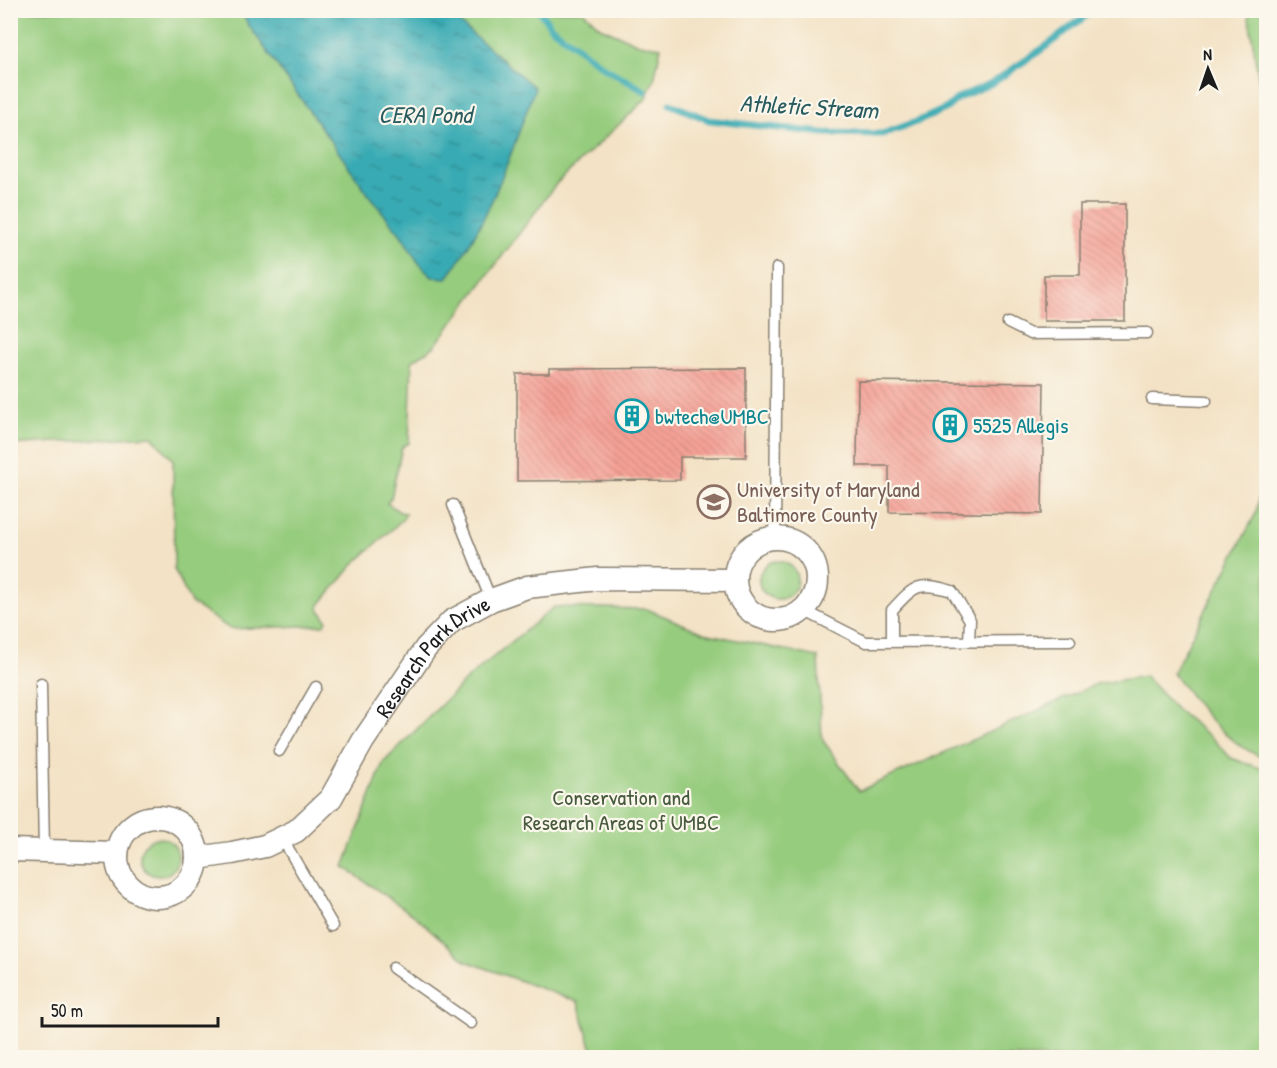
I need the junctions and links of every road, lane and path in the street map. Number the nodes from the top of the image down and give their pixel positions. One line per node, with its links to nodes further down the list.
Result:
1 (777, 268): 7 (lane)
2 (1008, 323): 3 (lane)
3 (1147, 333)
4 (1152, 399): 5 (lane)
5 (1206, 401)
6 (453, 506): 9 (lane)
7 (775, 539): 8 (street); 10 (street)
8 (735, 580): 9 (street, Research Park Drive); 10 (street)
9 (491, 600): 17 (street, Research Park Drive)
10 (803, 610): 12 (lane)
11 (1070, 641): 13 (lane)
12 (892, 642): 13 (lane); 13 (lane)
13 (969, 642)
14 (41, 684): 19 (lane)
15 (316, 687): 16 (lane)
16 (279, 751)
17 (282, 838): 21 (street, Research Park Drive); 22 (lane)
18 (10, 850): 19 (street)
19 (44, 851): 20 (street)
20 (117, 853): 21 (street); 21 (street)
21 (197, 858)
22 (333, 926)
23 (393, 968): 24 (lane)
24 (471, 1023)

